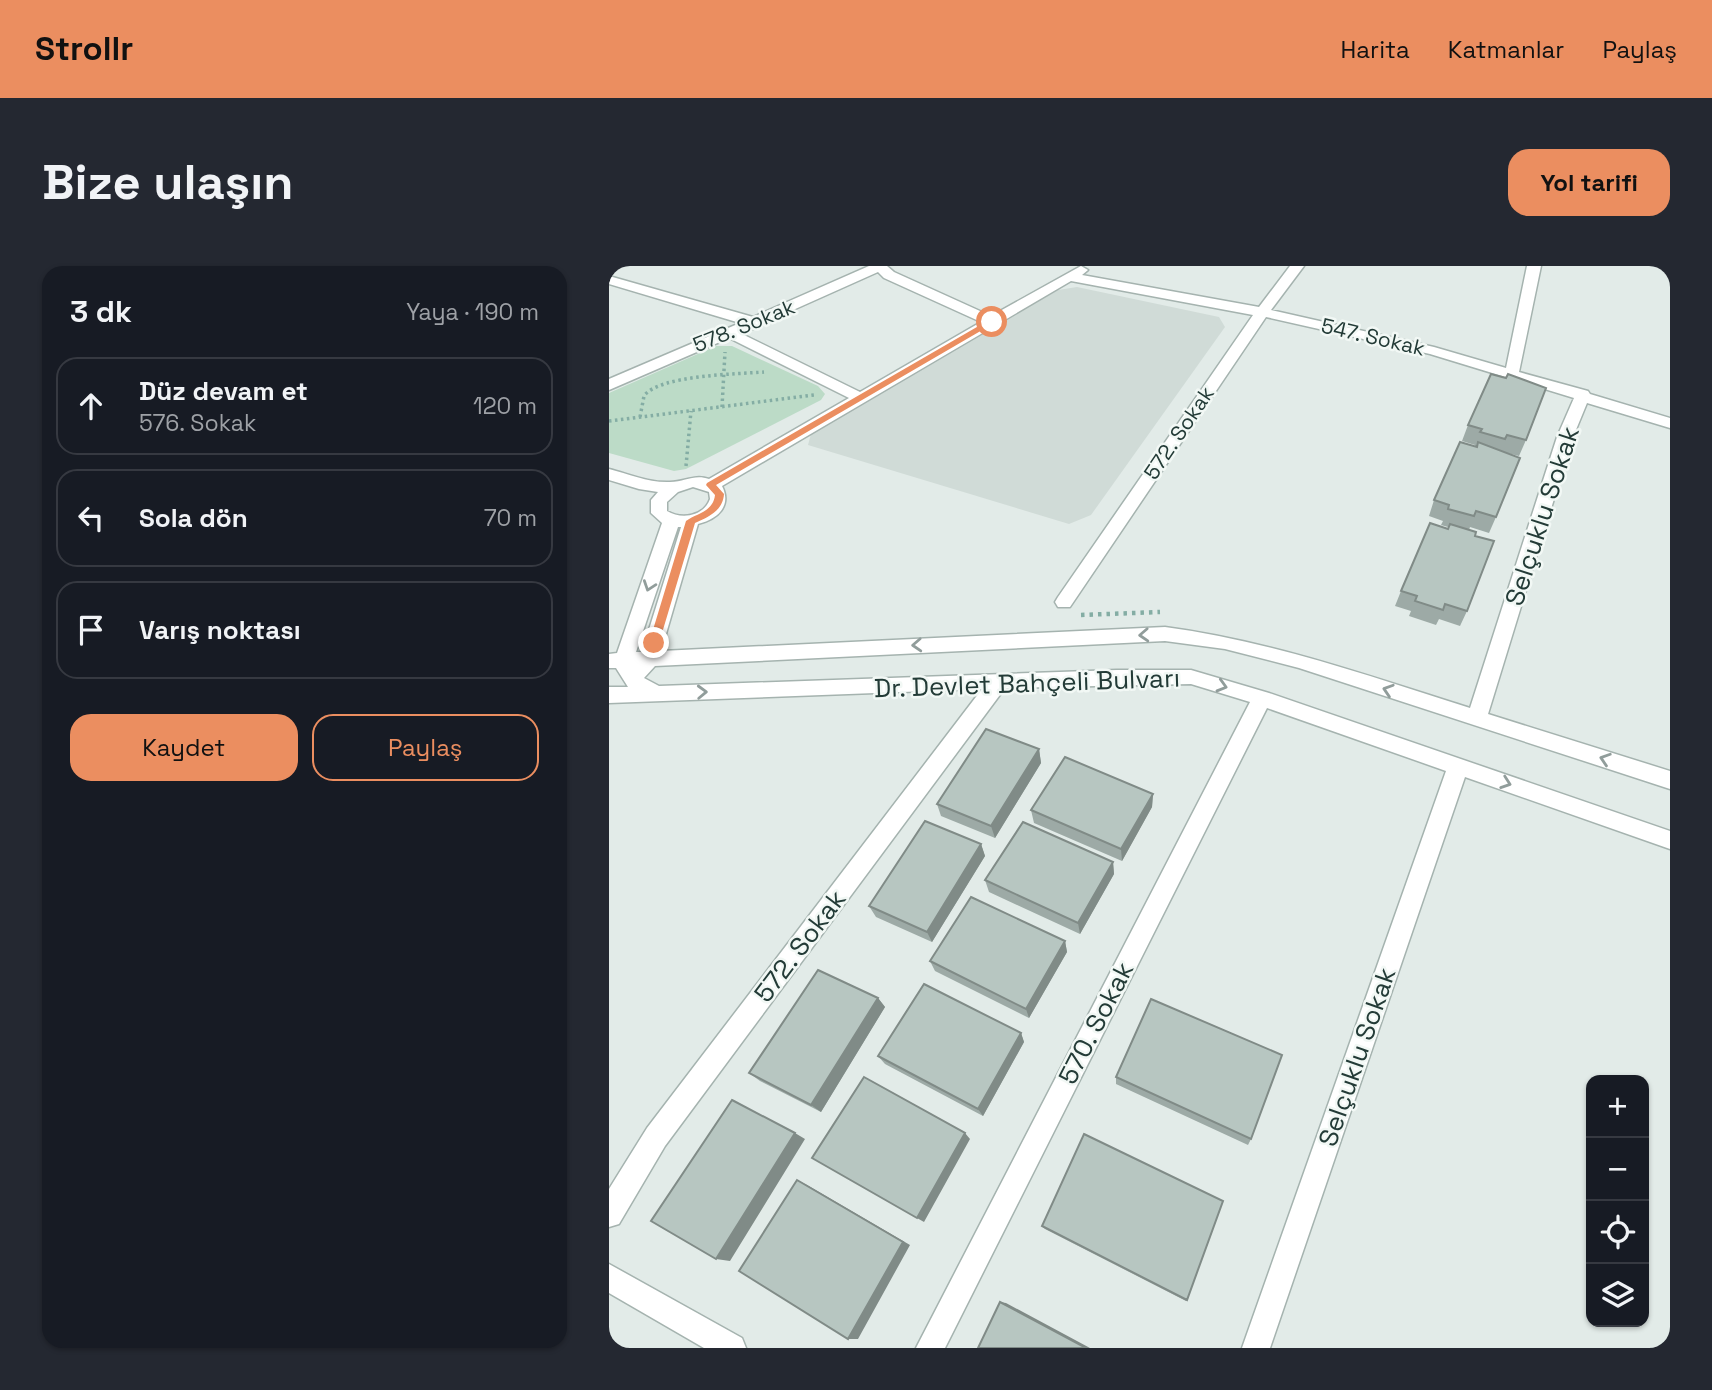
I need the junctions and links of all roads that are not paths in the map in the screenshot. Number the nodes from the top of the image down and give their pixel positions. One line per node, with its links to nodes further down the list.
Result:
1 (880, 266): 8 (street); 9 (street, 578. Sokak)
2 (1089, 266): 5 (street)
3 (1297, 266): 7 (street, 572. Sokak)
4 (1534, 266): 11 (street)
5 (1070, 276): 7 (street, 547. Sokak); 8 (street)
6 (609, 281): 9 (street)
7 (1262, 312): 11 (street, 547. Sokak); 23 (street, 572. Sokak)
8 (992, 322): 14 (street)
9 (757, 323): 10 (street, 578. Sokak)
10 (729, 332): 12 (street, 578. Sokak); 14 (street)
11 (1512, 373): 13 (street, 547. Sokak)
12 (609, 385)
13 (1583, 394): 15 (street, 547. Sokak); 30 (street, Selçuklu Sokak)
14 (853, 395): 18 (street)
15 (1670, 423)
16 (609, 474): 17 (street)
17 (639, 484): 19 (street); 20 (street)
18 (711, 485): 19 (street); 21 (street)
19 (679, 486): 20 (street)
20 (659, 502): 22 (street)
21 (691, 521): 22 (street); 24 (street)
22 (671, 522): 25 (street, one-way to 25)
23 (1064, 602)
24 (649, 660): 25 (street, Dr. Devlet Bahçeli Bulvarı); 30 (street, Dr. Devlet Bahçeli Bulvarı, one-way to 24)
25 (621, 667): 27 (street); 28 (street)
26 (998, 683): 28 (street, Dr. Devlet Bahçeli Bulvarı, one-way to 26); 29 (street, Dr. Devlet Bahçeli Bulvarı, one-way to 29); 34 (street, 572. Sokak)
27 (609, 692): 28 (street, Dr. Devlet Bahçeli Bulvarı)
28 (657, 693)
29 (1262, 698): 31 (street, Dr. Devlet Bahçeli Bulvarı); 37 (street, 570. Sokak)
30 (1477, 718): 32 (street, Dr. Devlet Bahçeli Bulvarı, one-way to 30)
31 (1458, 767): 33 (street, Dr. Devlet Bahçeli Bulvarı, one-way to 33); 38 (street, Selçuklu Sokak)
32 (1670, 780)
33 (1670, 840)
34 (609, 1214)
35 (609, 1278): 36 (street)
36 (732, 1348)
37 (930, 1348)
38 (1256, 1348)

